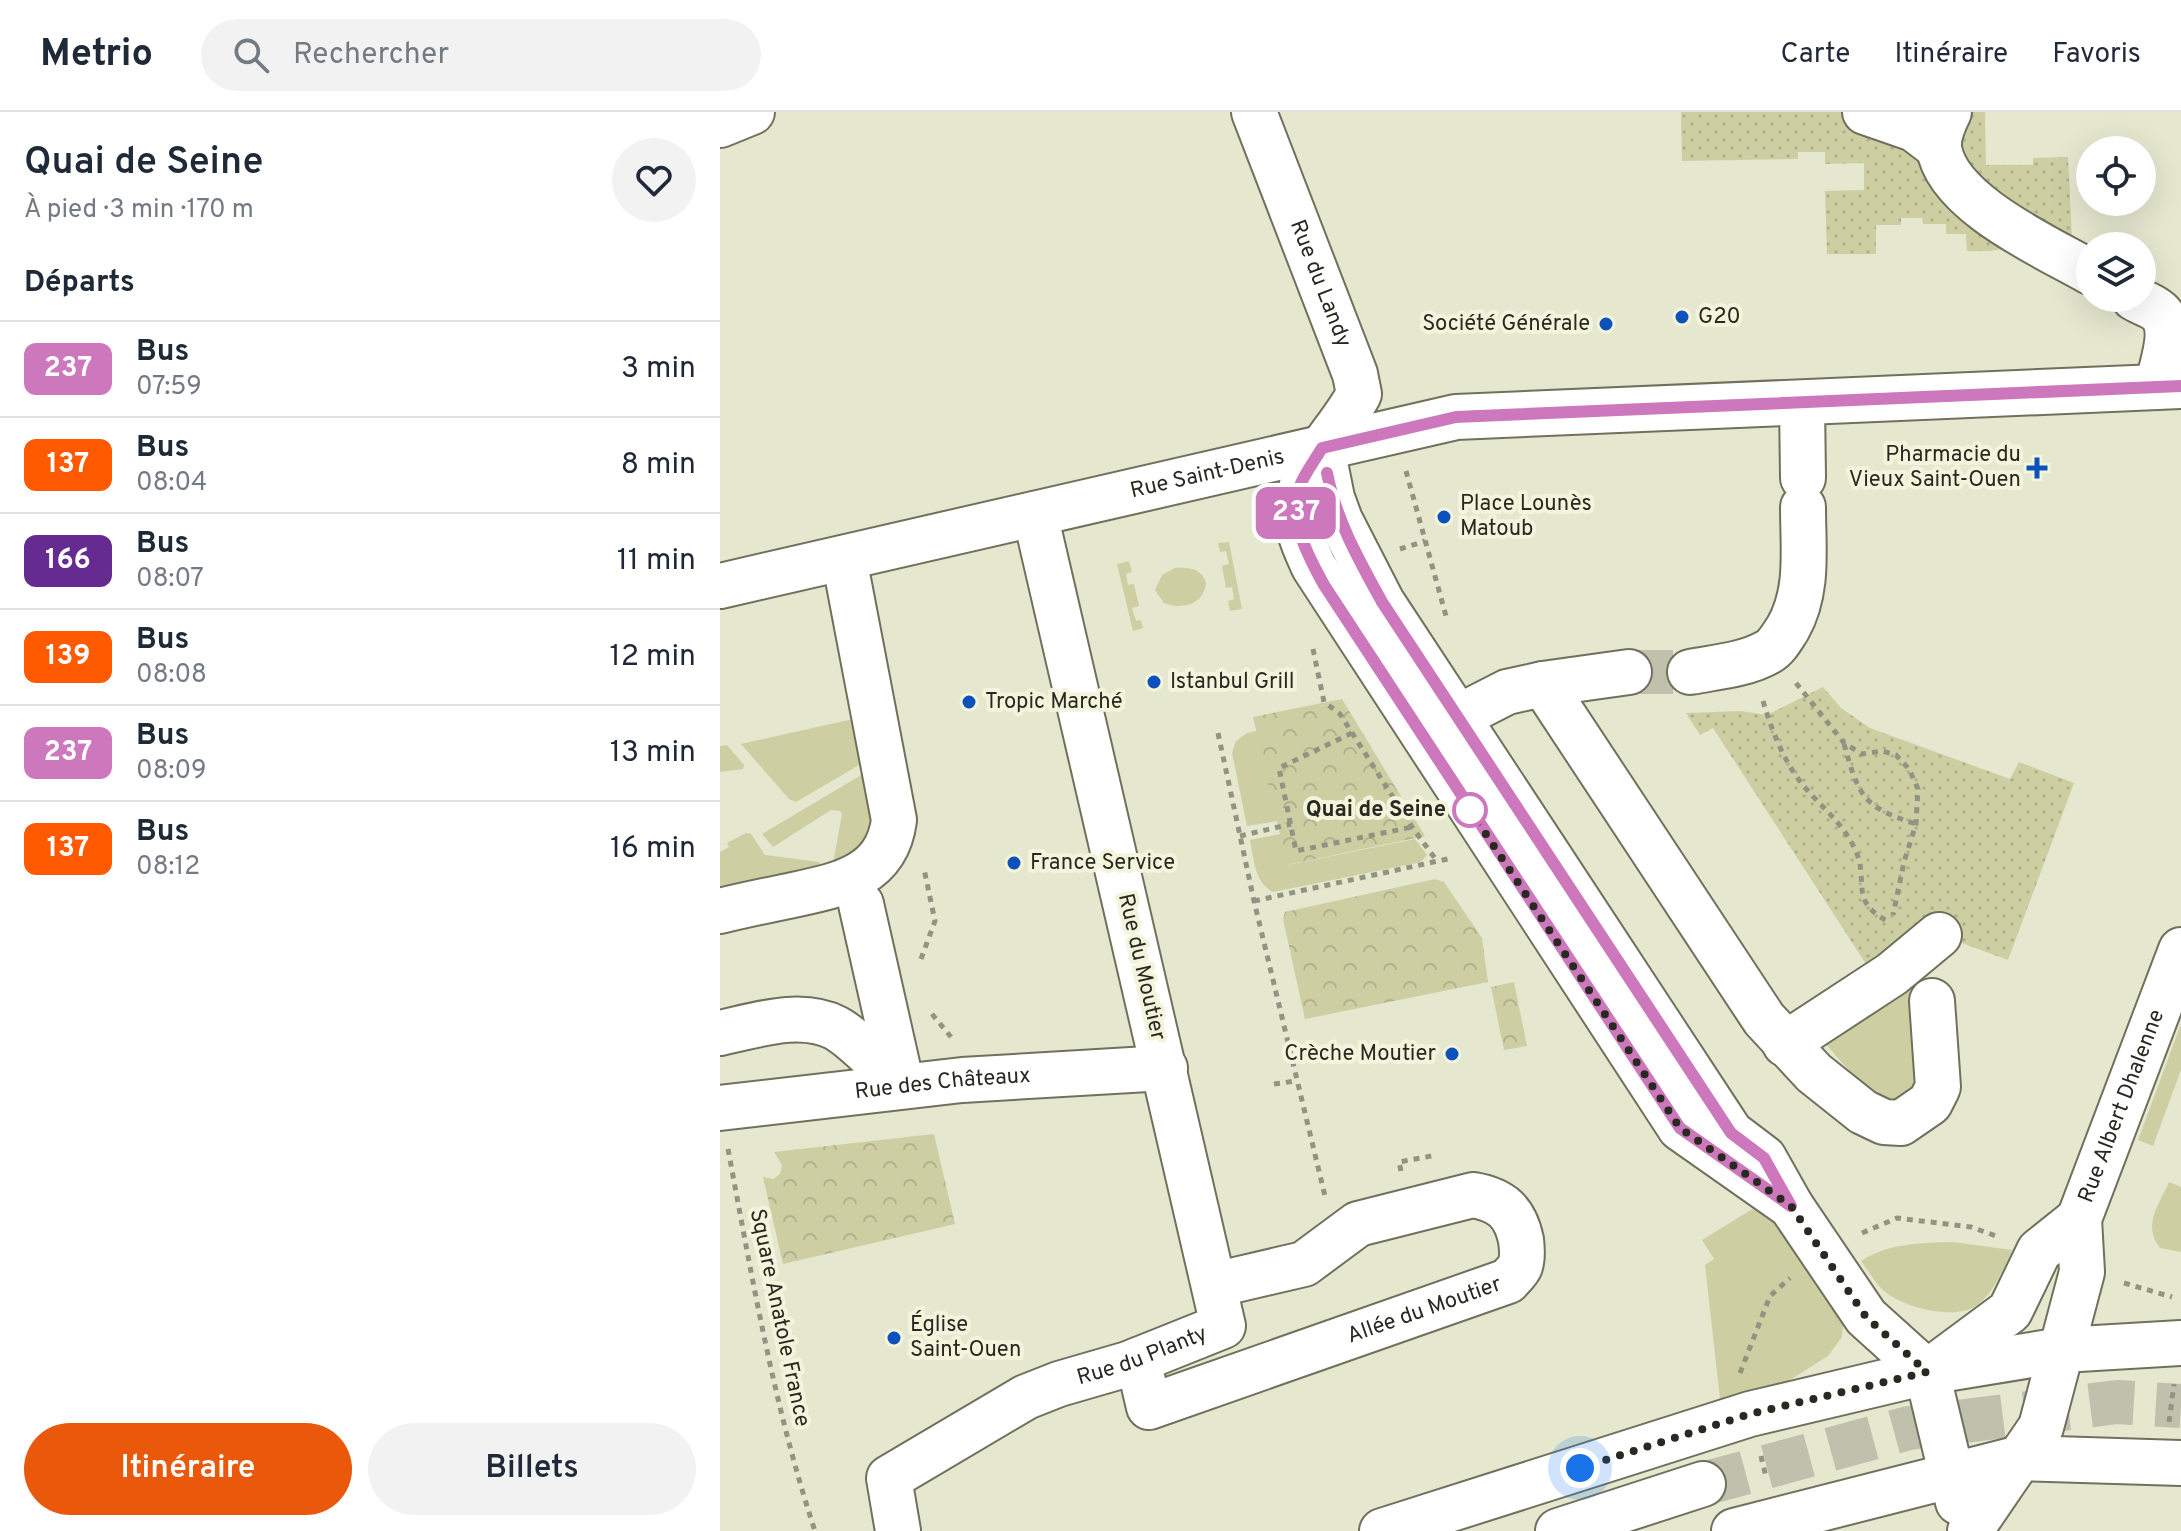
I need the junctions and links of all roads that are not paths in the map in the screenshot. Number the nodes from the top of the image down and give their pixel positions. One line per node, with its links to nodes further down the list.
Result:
1 (752, 112): 4 (main road)
2 (1254, 112): 11 (main road, Rue du Landy)
3 (1865, 112): 5 (main road)
4 (720, 125)
5 (1944, 130): 6 (main road)
6 (2076, 264)
7 (2156, 311): 8 (main road)
8 (2174, 334): 9 (main road)
9 (2169, 386): 10 (main road, Rue Saint-Denis)
10 (1802, 403): 11 (main road, Rue Saint-Denis); 16 (main road)
11 (1322, 448): 12 (main road, Rue Saint-Denis); 18 (main road, Rue du Landy); 29 (main road, Rue du Landy)
12 (1035, 514): 13 (main road, Rue Saint-Denis); 26 (main road, Rue du Moutier)
13 (844, 558): 14 (main road, Rue Saint-Denis); 20 (main road)
14 (720, 586)
15 (1629, 672): 17 (main road)
16 (1690, 672)
17 (1543, 684): 18 (main road); 25 (main road)
18 (1460, 716): 29 (main road, Rue du Landy)
19 (861, 904): 27 (main road)
20 (720, 911)
21 (1939, 935): 25 (main road)
22 (2181, 950): 30 (main road, Rue Albert Dhalenne)
23 (1932, 1001): 25 (main road)
24 (720, 1033): 27 (main road)
25 (1785, 1044)
26 (1165, 1068): 27 (main road, Rue des Châteaux); 31 (main road, Rue du Moutier)
27 (902, 1086): 28 (main road, Rue des Châteaux)
28 (723, 1123)
29 (1791, 1206): 35 (main road, Rue du Landy)
30 (2079, 1219): 33 (main road, Rue Albert Dhalenne); 35 (main road, Rue Albert Dhalenne)
31 (1218, 1305): 34 (main road, Rue du Planty); 34 (main road, Allée du Moutier)
32 (2181, 1343): 33 (main road)
33 (2062, 1350): 35 (main road); 36 (main road, Rue Albert Dhalenne)
34 (1138, 1360): 40 (main road, Rue du Planty)
35 (1927, 1372): 38 (main road); 41 (main road)
36 (2020, 1458): 37 (main road); 38 (main road); 44 (main road, Rue Albert Dhalenne)
37 (2181, 1463)
38 (1952, 1475): 43 (main road); 44 (main road)
39 (1703, 1484): 42 (main road)
40 (898, 1531)
41 (1382, 1531)
42 (1558, 1531)
43 (1734, 1531)
44 (1968, 1531)

